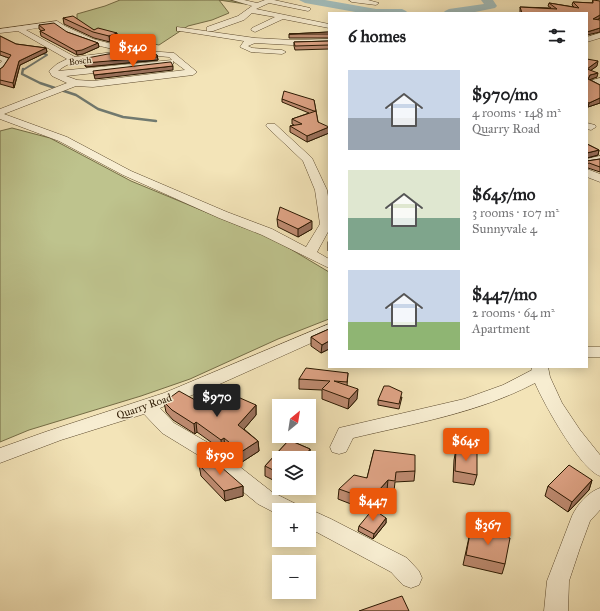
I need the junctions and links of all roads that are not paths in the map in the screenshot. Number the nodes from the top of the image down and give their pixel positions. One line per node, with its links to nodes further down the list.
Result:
1 (235, 0): 5 (street)
2 (270, 0): 5 (street); 6 (street)
3 (352, 0): 4 (street)
4 (372, 2)
5 (257, 5): 7 (street)
6 (308, 9)
7 (250, 10): 8 (street); 9 (street)
8 (281, 17): 10 (street); 16 (street)
9 (221, 26): 11 (street); 14 (street)
10 (328, 26)
11 (235, 28)
12 (20, 29): 15 (street); 23 (street); 26 (street)
13 (180, 29): 20 (street)
14 (210, 29)
15 (0, 31)
16 (268, 31)
17 (328, 31): 18 (street)
18 (320, 32)
19 (600, 35): 21 (street)
20 (254, 40): 22 (street); 24 (street)
21 (588, 40)
22 (328, 42)
23 (135, 52): 26 (street); 27 (street)
24 (292, 52)
25 (0, 56): 28 (street)
26 (73, 59): 29 (street)
27 (178, 60): 29 (street, Bosch); 31 (street)
28 (0, 69)
29 (56, 74): 31 (street)
30 (600, 80): 32 (street)
31 (74, 83): 33 (street)
32 (600, 86)
33 (0, 112)
34 (0, 116): 40 (street)
35 (271, 126): 40 (street)
36 (600, 159): 37 (street)
37 (588, 162)
38 (588, 173): 39 (street)
39 (600, 179)
40 (309, 254): 41 (street)
41 (328, 264)
42 (328, 329): 44 (street, Quarry Road)
43 (540, 370): 45 (street); 47 (street)
44 (146, 406): 46 (street, Quarry Road); 49 (street)
45 (339, 447)
46 (0, 456)
47 (600, 468)
48 (600, 496): 52 (street)
49 (275, 503)
50 (316, 521): 51 (street)
51 (411, 578)
52 (556, 611)

